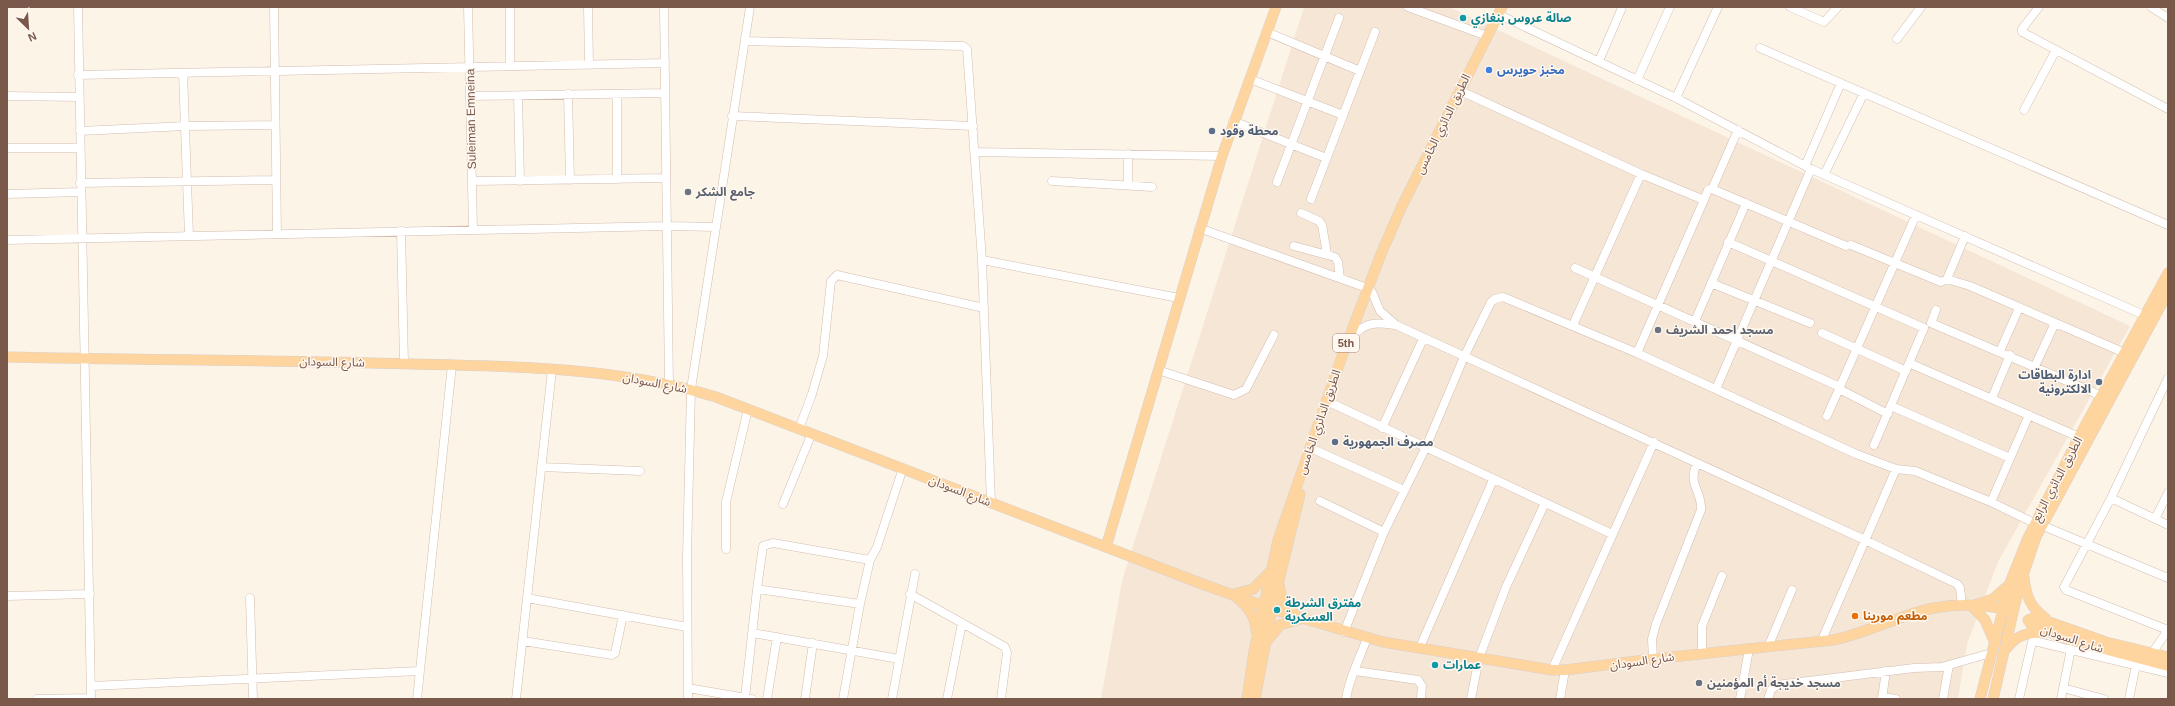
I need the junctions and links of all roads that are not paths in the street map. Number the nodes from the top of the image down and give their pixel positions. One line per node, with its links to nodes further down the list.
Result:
1 (78, 7): 38 (street)
2 (274, 7): 35 (street)
3 (468, 7): 34 (street, Suleiman Emneina)
4 (510, 7): 32 (street)
5 (588, 7): 33 (street)
6 (664, 7): 31 (street)
7 (750, 7): 26 (street)
8 (1276, 7): 22 (main road)
9 (1408, 7): 24 (street)
10 (1510, 7): 19 (main road, الطريق الدائري الخامس / 5th)
11 (1670, 7): 40 (street)
12 (1718, 7): 51 (street)
13 (1790, 7): 14 (street)
14 (1838, 7)
15 (1921, 7): 25 (street)
16 (2039, 7): 28 (street)
17 (2151, 7): 21 (street)
18 (1620, 10): 30 (street)
19 (1503, 12): 24 (main road, الطريق الدائري الخامس / 5th); 30 (street); 43 (main road, الطريق الدائري الخامس / 5th)
20 (1339, 18): 29 (street)
21 (2168, 18)
22 (1267, 32): 29 (street); 39 (main road)
23 (1375, 32): 36 (street)
24 (1487, 36): 53 (main road, الطريق الدائري الخامس / 5th)
25 (1897, 39)
26 (745, 41): 57 (street); 61 (street)
27 (1760, 48): 41 (street)
28 (2056, 50): 54 (street); 55 (street)
29 (1323, 57): 36 (street); 52 (street)
30 (1599, 61): 40 (street)
31 (665, 63): 33 (street); 42 (street)
32 (510, 65): 33 (street); 34 (street)
33 (589, 65)
34 (470, 66): 35 (street); 48 (street, Suleiman Emneina)
35 (275, 70): 37 (street); 59 (street)
36 (1360, 71): 56 (street)
37 (183, 73): 38 (street); 60 (street)
38 (78, 75): 50 (street)
39 (1250, 79): 52 (street); 58 (main road)
40 (1637, 80): 51 (street)
41 (1841, 83): 44 (street); 71 (street)
42 (665, 93): 46 (street); 74 (street)
43 (1465, 93): 53 (main road, الطريق الدائري الخامس / 5th); 72 (street)
44 (1864, 93): 73 (street); 94 (street)
45 (568, 94): 46 (street); 49 (street); 77 (street)
46 (617, 94): 75 (street)
47 (7, 96): 50 (street)
48 (470, 96): 49 (street); 78 (street, Suleiman Emneina)
49 (518, 96): 79 (street)
50 (78, 97): 62 (street)
51 (1676, 98): 63 (street)
52 (1306, 101): 56 (street); 64 (street)
53 (1454, 108): 117 (main road, الطريق الدائري الخامس / 5th)
54 (2168, 109)
55 (2024, 110)
56 (1343, 115): 70 (street)
57 (732, 116): 61 (street); 96 (street)
58 (1233, 121): 64 (street); 69 (main road)
59 (275, 125): 60 (street); 76 (street)
60 (186, 126): 62 (street); 81 (street)
61 (973, 126): 67 (street)
62 (80, 130): 66 (street)
63 (1738, 130): 71 (street); 86 (street)
64 (1291, 145): 70 (street); 82 (street)
65 (7, 148): 66 (street)
66 (80, 148): 85 (street)
67 (975, 152): 68 (street); 108 (street)
68 (1128, 154): 69 (street); 83 (street)
69 (1222, 156): 97 (main road)
70 (1326, 158): 88 (street)
71 (1808, 167): 73 (street); 93 (street)
72 (1641, 174): 89 (street); 113 (street)
73 (1824, 175): 92 (street)
74 (666, 178): 75 (street); 95 (street)
75 (617, 179): 77 (street)
76 (276, 180): 81 (street); 100 (street)
77 (570, 180): 79 (street)
78 (472, 181): 79 (street); 98 (street, Suleiman Emneina)
79 (520, 181)
80 (1052, 181): 83 (street)
81 (188, 182): 85 (street); 101 (street)
82 (1277, 182)
83 (1128, 185): 84 (street)
84 (1152, 187)
85 (80, 188): 87 (street); 103 (street)
86 (1712, 189): 89 (street); 90 (street)
87 (7, 194)
88 (1311, 199)
89 (1704, 200): 121 (street)
90 (1746, 203): 93 (street); 105 (street)
91 (1301, 213): 107 (street)
92 (1916, 215): 102 (street); 110 (street)
93 (1789, 222): 109 (street); 110 (street)
94 (2168, 225)
95 (668, 226): 96 (street); 98 (street); 152 (street)
96 (716, 227): 155 (street)
97 (1199, 228): 114 (street); 119 (main road)
98 (473, 230): 99 (street)
99 (401, 231): 100 (street); 145 (street)
100 (277, 234): 101 (street)
101 (189, 236): 103 (street)
102 (1965, 236): 115 (street); 126 (street)
103 (82, 238): 104 (street); 144 (street)
104 (7, 240)
105 (1728, 242): 109 (street); 116 (street)
106 (1294, 246): 107 (street)
107 (1327, 254): 114 (street)
108 (982, 260): 119 (street); 123 (street)
109 (1771, 262): 120 (street); 122 (street)
110 (1894, 263): 115 (street); 122 (street)
111 (1575, 268): 113 (street)
112 (2168, 273): 118 (main road, الطريق الدائري الرابع)
113 (1595, 277): 121 (street); 131 (street)
114 (1340, 278): 117 (street)
115 (1947, 279): 124 (street)
116 (1711, 283): 120 (street); 127 (street)
117 (1370, 290): 130 (street); 132 (main road, الطريق الدائري الخامس / 5th); 198 (main road, الطريق الدائري الخامس / 5th)
118 (2164, 297): 126 (main road, الطريق الدائري الرابع); 188 (main road, الطريق الدائري الرابع)
119 (1179, 298): 150 (main road)
120 (1754, 300): 128 (street); 136 (street)
121 (1658, 306): 127 (street); 139 (street)
122 (1876, 306): 137 (street); 148 (street)
123 (984, 308): 165 (street); 184 (street)
124 (2019, 308): 129 (street); 138 (street)
125 (1936, 310): 138 (street)
126 (2144, 315): 140 (main road, الطريق الدائري الرابع)
127 (1695, 321): 136 (street)
128 (1810, 323)
129 (2055, 323): 140 (street); 147 (street)
130 (1396, 325): 132 (street); 135 (street)
131 (1573, 325): 139 (street); 143 (street)
132 (1357, 332): 159 (main road, الطريق الدائري الخامس / 5th)
133 (1822, 333): 137 (street)
134 (1274, 335): 150 (street)
135 (1423, 339): 143 (street); 164 (street)
136 (1737, 340): 153 (street); 156 (street)
137 (1857, 349): 148 (street); 153 (street)
138 (2000, 351): 141 (street)
139 (1637, 353): 156 (street)
140 (2125, 353): 157 (main road, الطريق الدائري الرابع)
141 (2010, 355): 147 (street); 158 (street)
142 (7, 357): 144 (main road, شارع السودان)
143 (1464, 357): 168 (street); 170 (street)
144 (83, 358): 145 (main road, شارع السودان); 205 (street)
145 (404, 363): 146 (main road, شارع السودان)
146 (452, 365): 149 (main road, شارع السودان); 250 (street)
147 (2035, 366): 157 (street)
148 (1908, 367): 158 (street); 161 (street)
149 (552, 370): 152 (main road, شارع السودان); 174 (street)
150 (1158, 370): 194 (main road)
151 (2168, 378): 154 (street)
152 (669, 385): 155 (main road, شارع السودان)
153 (1840, 388): 161 (street); 163 (street)
154 (2166, 388): 181 (street)
155 (691, 389): 160 (main road, شارع السودان); 219 (street)
156 (1716, 390): 176 (street)
157 (2102, 396): 167 (main road, الطريق الدائري الرابع)
158 (1992, 398): 162 (street)
159 (1331, 403): 164 (street); 171 (main road, الطريق الدائري الخامس / 5th)
160 (748, 409): 165 (main road, شارع السودان); 195 (street)
161 (1889, 410): 169 (street); 172 (street)
162 (2029, 415): 167 (street); 172 (street)
163 (1827, 416)
164 (1382, 428): 170 (street)
165 (800, 429): 166 (main road, شارع السودان)
166 (812, 433): 175 (main road, شارع السودان); 186 (street)
167 (2079, 437): 188 (main road, الطريق الدائري الرابع)
168 (1654, 442): 173 (street); 191 (street)
169 (1874, 445)
170 (1426, 447): 178 (street); 179 (street)
171 (1315, 450): 179 (street); 198 (main road, الطريق الدائري الخامس / 5th)
172 (2010, 458): 183 (street)
173 (1698, 463): 192 (street); 242 (street)
174 (541, 467): 177 (street); 210 (street)
175 (903, 468): 184 (main road, شارع السودان); 196 (street)
176 (1896, 470): 183 (street); 192 (street)
177 (640, 471)
178 (1493, 480): 185 (street); 231 (street)
179 (1404, 490): 190 (street)
180 (2168, 493): 187 (street)
181 (2111, 498): 187 (street); 193 (street)
182 (1320, 501): 190 (street)
183 (1991, 502): 188 (street)
184 (991, 503): 194 (main road, شارع السودان)
185 (1545, 503): 191 (street); 241 (street)
186 (783, 504)
187 (2155, 519): 189 (street)
188 (2038, 524): 193 (street); 199 (main road, الطريق الدائري الرابع); 202 (main road, الطريق الدائري الرابع)
189 (2168, 525)
190 (1384, 532): 222 (street)
191 (1612, 534): 248 (street)
192 (1865, 540): 212 (street); 229 (street)
193 (2088, 545): 201 (street); 221 (street)
194 (1106, 547): 207 (main road, شارع السودان)
195 (726, 549)
196 (870, 560): 203 (street); 211 (street)
197 (915, 574): 206 (street)
198 (1275, 574): 207 (main road); 214 (main road, الطريق الدائري الخامس / 5th); 217 (main road)
199 (2023, 574): 215 (main road, الطريق الدائري الرابع); 220 (main road)
200 (1722, 576): 238 (street)
201 (2168, 578)
202 (2010, 583): 213 (main road); 215 (main road, الطريق الدائري الرابع)
203 (757, 589): 211 (street); 223 (street)
204 (1792, 590): 232 (street)
205 (90, 594): 208 (street); 255 (street)
206 (910, 594): 218 (street); 244 (street)
207 (1231, 594): 214 (main road, شارع السودان); 225 (main road)
208 (7, 596)
209 (250, 598): 254 (street)
210 (527, 598): 216 (street); 227 (street)
211 (860, 604): 235 (street)
212 (1962, 605): 213 (main road, شارع السودان); 229 (main road, شارع السودان)
213 (1972, 606): 215 (main road, شارع السودان); 228 (main road)
214 (1268, 607): 217 (main road, شارع السودان); 225 (main road, الطريق الدائري الخامس / 5th); 233 (main road, الطريق الدائري الخامس / 5th)
215 (2008, 610): 228 (main road, الطريق الدائري الرابع); 237 (main road, الطريق الدائري الرابع)
216 (623, 615): 219 (street); 227 (street)
217 (1302, 619): 222 (main road, شارع السودان); 233 (main road)
218 (962, 623): 270 (street); 271 (street)
219 (687, 626): 256 (street)
220 (2054, 629): 237 (main road); 240 (main road, شارع السودان); 247 (main road, شارع السودان)
221 (2168, 630): 240 (street)
222 (1344, 632): 226 (main road, شارع السودان)
223 (753, 633): 224 (street); 259 (street)
224 (777, 637): 230 (street); 266 (street)
225 (1256, 637): 272 (main road, الطريق الدائري الخامس / 5th)
226 (1367, 638): 231 (main road, شارع السودان); 251 (street)
227 (523, 641): 264 (street)
228 (1994, 641): 239 (main road, الطريق الدائري الرابع)
229 (1821, 642): 232 (main road, شارع السودان)
230 (813, 643): 235 (street); 267 (street)
231 (1420, 647): 241 (main road, شارع السودان)
232 (1768, 647): 234 (main road, شارع السودان)
233 (1264, 648): 273 (main road, الطريق الدائري الخامس / 5th)
234 (1749, 648): 238 (main road, شارع السودان); 278 (street)
235 (851, 649): 244 (street); 268 (street)
236 (2071, 649): 246 (street); 257 (street); 284 (street)
237 (2004, 651): 283 (main road, الطريق الدائري الرابع)
238 (1702, 653): 242 (main road, شارع السودان)
239 (1991, 653): 245 (street); 282 (main road, الطريق الدائري الرابع)
240 (2152, 653): 243 (main road, شارع السودان)
241 (1479, 658): 248 (main road, شارع السودان); 276 (street)
242 (1653, 658): 249 (main road, شارع السودان)
243 (2168, 658)
244 (900, 659): 269 (street)
245 (1949, 665): 252 (street); 281 (street)
246 (2136, 665): 253 (street); 287 (street)
247 (2168, 666)
248 (1552, 670): 249 (main road, شارع السودان)
249 (1565, 670): 277 (street)
250 (420, 671): 254 (street); 263 (street)
251 (1355, 671): 274 (street); 275 (street)
252 (1886, 671): 260 (street); 279 (street)
253 (2168, 673)
254 (251, 679): 255 (street); 262 (street)
255 (91, 686): 258 (street)
256 (688, 688): 259 (street); 265 (street)
257 (2063, 688): 285 (street); 286 (street)
258 (91, 698): 261 (street)
259 (749, 698)
260 (1882, 698): 280 (street)
261 (37, 699)
262 (252, 699)
263 (418, 699)
264 (516, 699)
265 (688, 699)
266 (767, 699)
267 (805, 699)
268 (843, 699)
269 (892, 699)
270 (947, 699)
271 (1001, 699)
272 (1247, 699)
273 (1255, 699)
274 (1346, 699)
275 (1422, 699)
276 (1471, 699)
277 (1560, 699)
278 (1740, 699)
279 (1768, 699)
280 (1896, 699)
281 (1943, 699)
282 (1980, 699)
283 (1993, 699)
284 (2019, 699)
285 (2061, 699)
286 (2104, 699)
287 (2129, 699)

